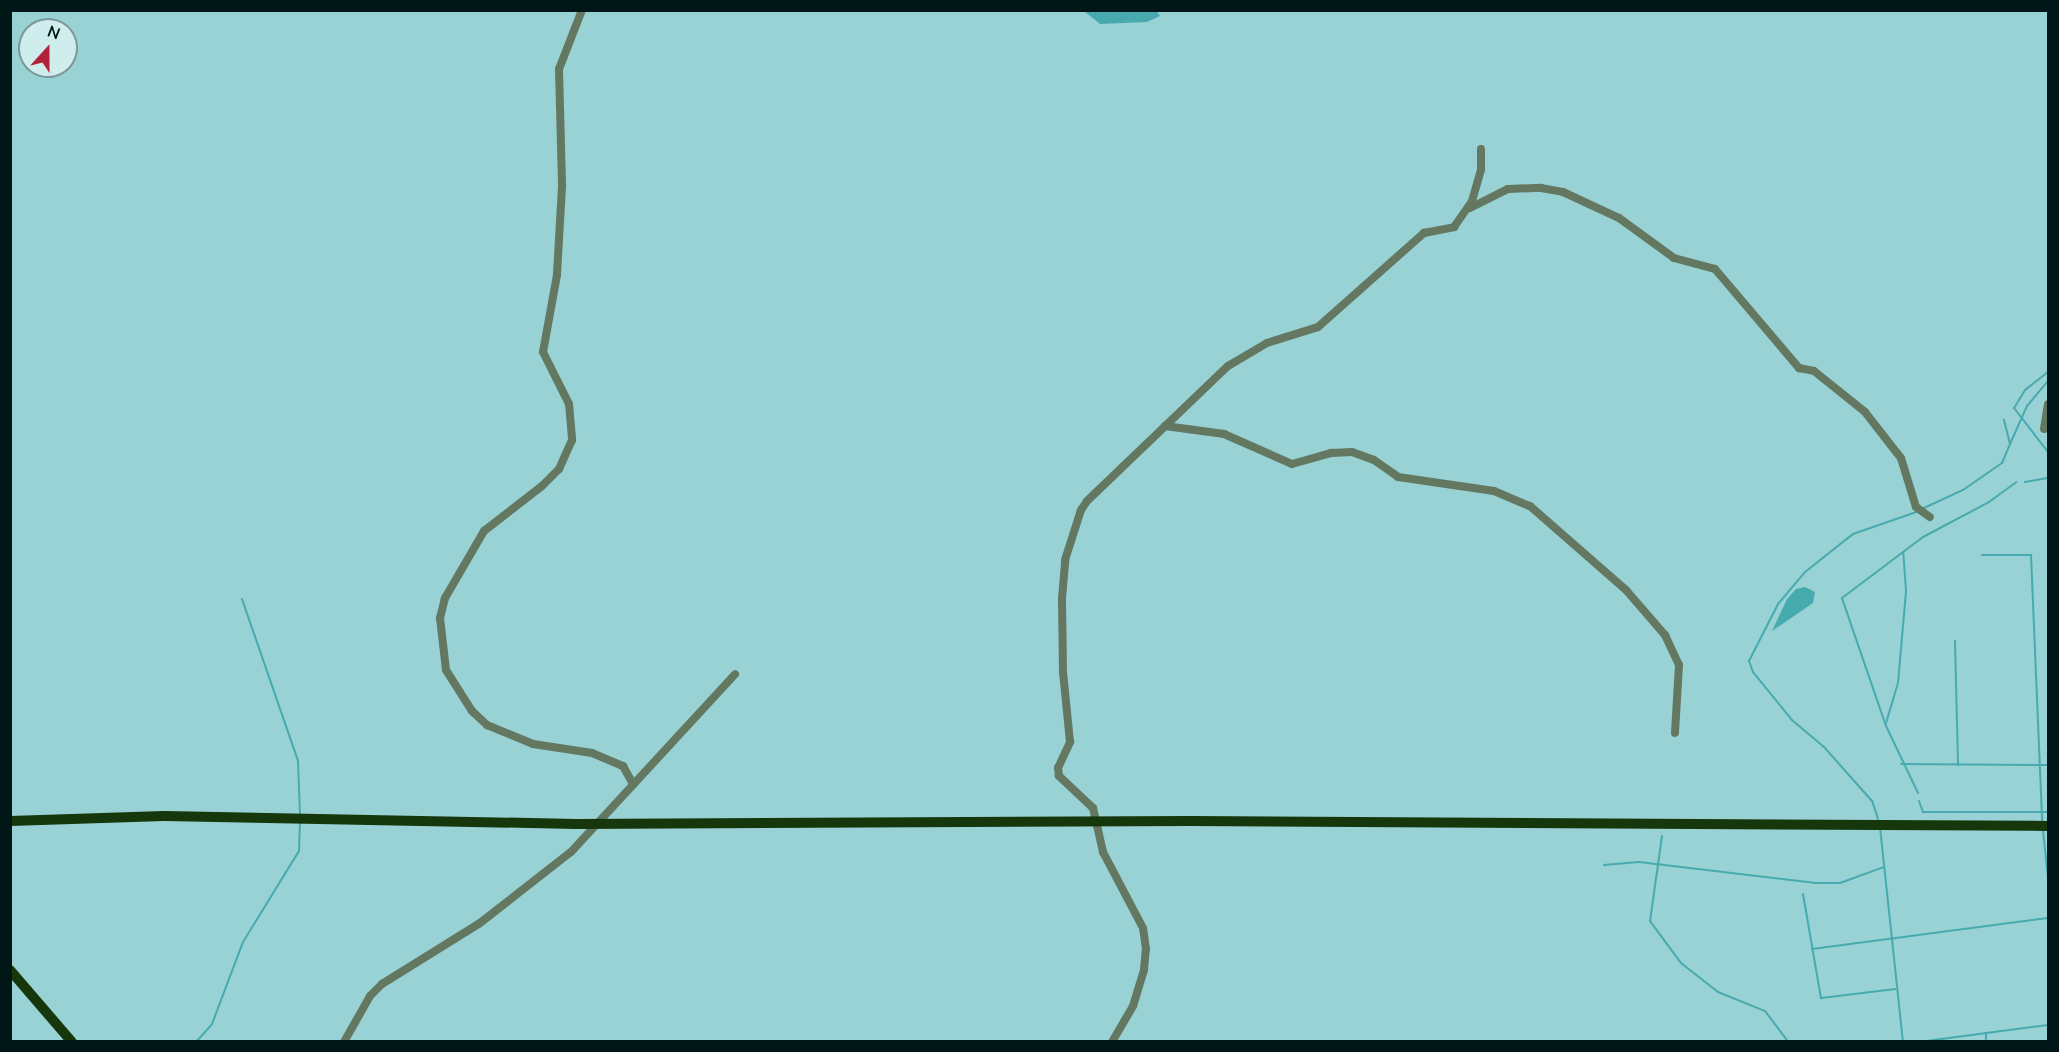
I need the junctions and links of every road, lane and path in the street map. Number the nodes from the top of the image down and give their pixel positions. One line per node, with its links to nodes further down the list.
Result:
1 (582, 10): 10 (street)
2 (1481, 149): 3 (street)
3 (1467, 210): 5 (street); 7 (street)
4 (2049, 404): 6 (street)
5 (1165, 426): 9 (street); 12 (street)
6 (2044, 429)
7 (1930, 517)
8 (735, 674): 10 (street)
9 (1674, 733)
10 (632, 782): 13 (street)
11 (10, 821): 13 (main road)
12 (1098, 821): 13 (main road); 14 (main road); 18 (street)
13 (599, 824): 17 (street)
14 (2049, 826)
15 (10, 970): 16 (main road)
16 (72, 1041)
17 (344, 1041)
18 (1112, 1041)

